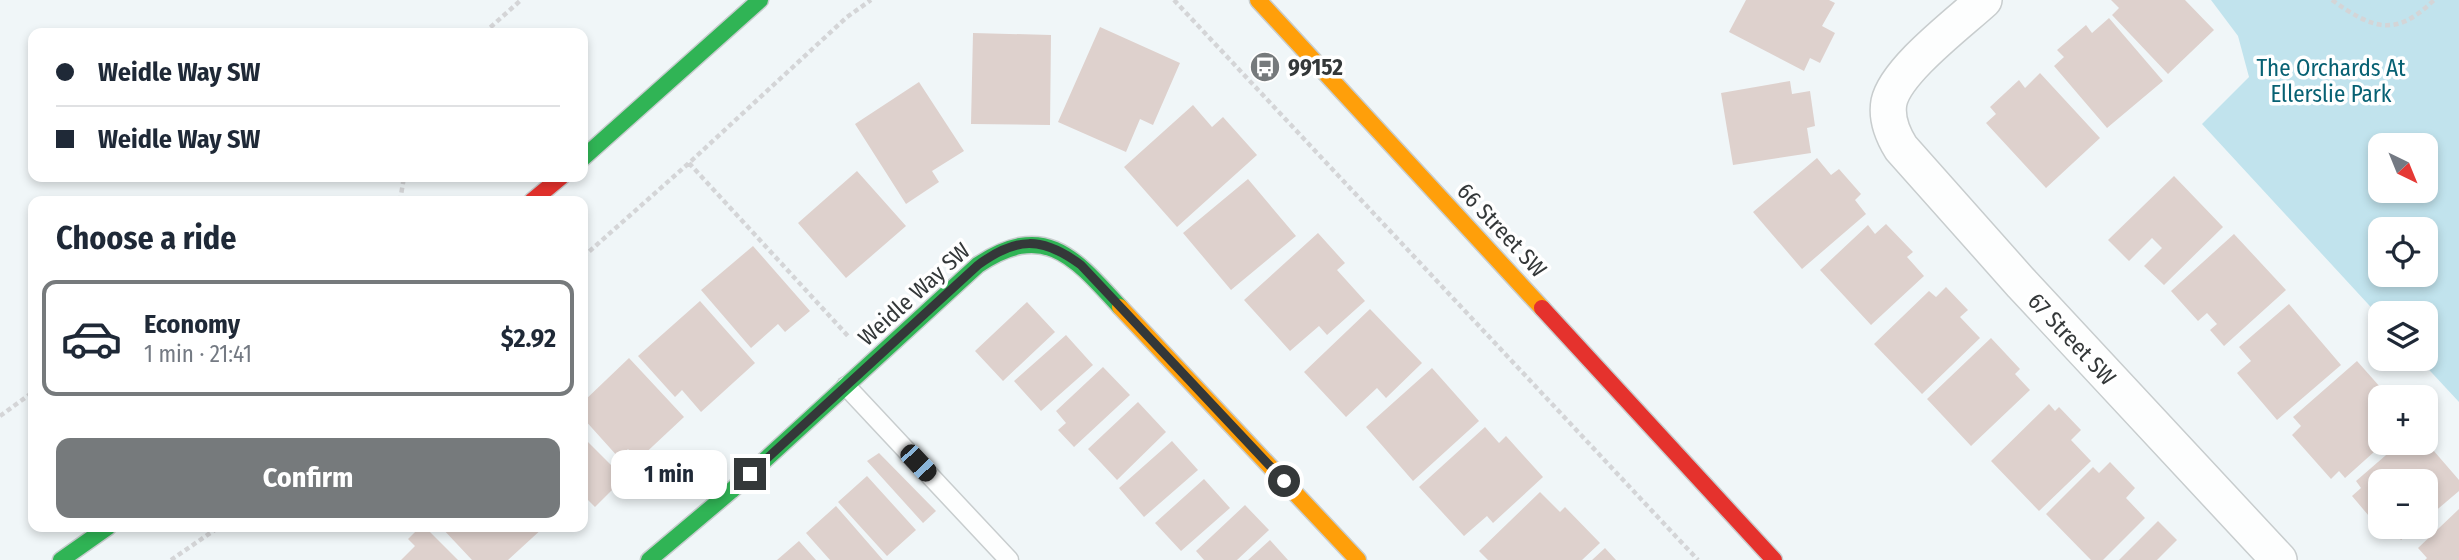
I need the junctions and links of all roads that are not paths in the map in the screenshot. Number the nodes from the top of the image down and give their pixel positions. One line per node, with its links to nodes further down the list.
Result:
1 (760, 0): 5 (main road)
2 (771, 0): 5 (main road)
3 (1258, 0): 10 (main road, 66 Street SW)
4 (1984, 0): 18 (street, 67 Street SW)
5 (745, 14): 6 (main road)
6 (588, 154)
7 (555, 182): 8 (main road)
8 (538, 196)
9 (846, 386): 13 (main road, Weidle Way SW); 14 (lane); 15 (main road, Weidle Way SW)
10 (1711, 492): 16 (main road, 66 Street SW); 17 (main road, 66 Street SW)
11 (101, 532): 12 (main road)
12 (61, 560)
13 (649, 560)
14 (1009, 560)
15 (1357, 560)
16 (1774, 560)
17 (1792, 560)
18 (2279, 560)

